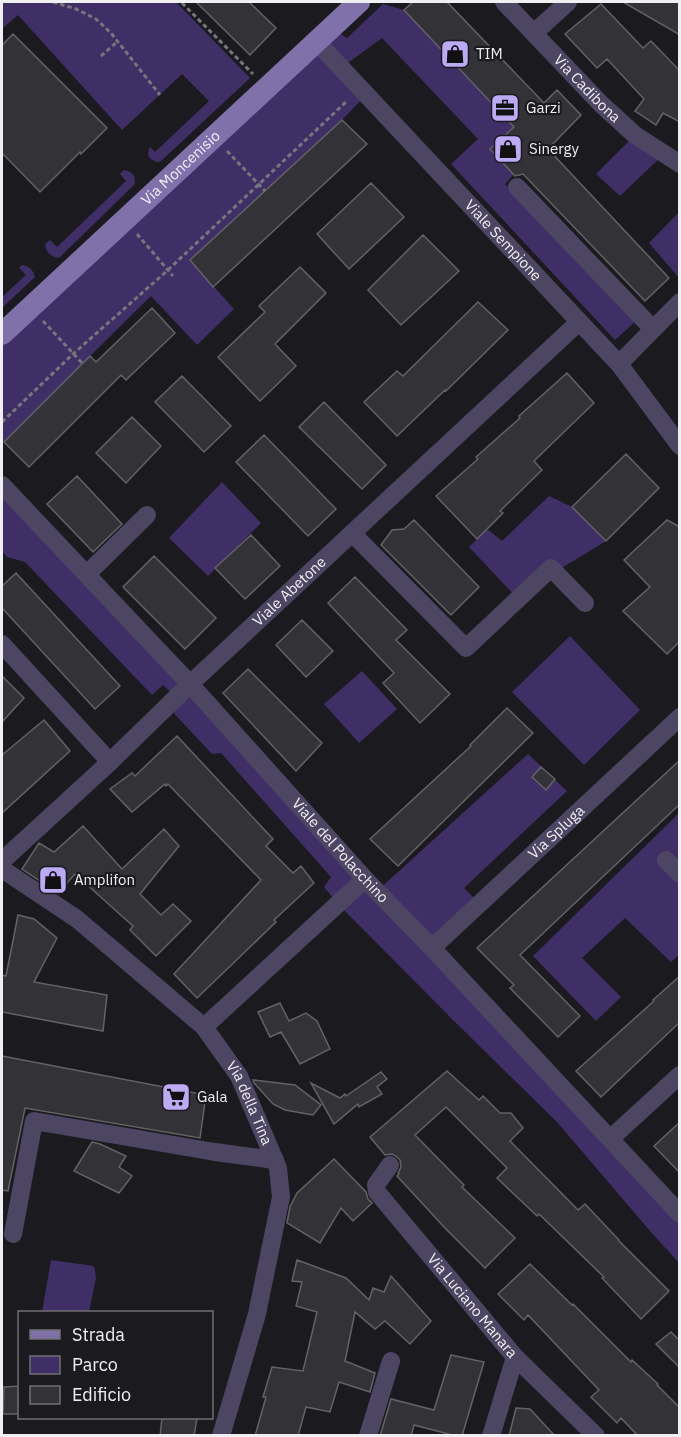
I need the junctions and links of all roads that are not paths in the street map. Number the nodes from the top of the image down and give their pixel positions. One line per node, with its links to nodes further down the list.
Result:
1 (359, 2): 5 (main road, Via Moncenisio)
2 (504, 2): 4 (street, Via Cadibona)
3 (568, 2): 4 (street)
4 (534, 33): 6 (street, Via Cadibona)
5 (317, 42): 9 (street, Viale Sempione); 11 (main road, Via Moncenisio)
6 (680, 164)
7 (517, 187): 10 (street)
8 (680, 302): 10 (street)
9 (579, 322): 12 (street, Viale Sempione); 16 (street, Viale Abetone)
10 (652, 328): 12 (street)
11 (2, 334)
12 (619, 364): 13 (street, Viale Sempione)
13 (680, 446)
14 (2, 485): 17 (street, Viale del Polacchino)
15 (147, 515): 17 (street)
16 (352, 533): 18 (street); 20 (street, Viale Abetone)
17 (87, 574): 20 (street, Viale del Polacchino)
18 (585, 603)
19 (2, 644): 22 (street)
20 (190, 684): 22 (street, Viale Abetone); 27 (street, Viale del Polacchino)
21 (680, 717): 28 (street, Via Spluga)
22 (110, 762): 24 (street, Viale Abetone)
23 (666, 860): 26 (street)
24 (2, 861)
25 (2, 869): 29 (street, Via della Tina)
26 (680, 874)
27 (365, 879): 28 (street, Viale del Polacchino); 29 (street)
28 (432, 948): 31 (street, Viale del Polacchino)
29 (204, 1028): 32 (street, Via della Tina)
30 (680, 1075): 31 (street)
31 (610, 1139): 34 (street, Viale del Polacchino)
32 (275, 1160): 35 (street); 38 (street, Via della Tina)
33 (390, 1165): 36 (street, Via Luciano Manara)
34 (680, 1214)
35 (15, 1234)
36 (515, 1357): 40 (street); 41 (street, Via Luciano Manara)
37 (391, 1362): 39 (street)
38 (221, 1436)
39 (368, 1436)
40 (491, 1436)
41 (596, 1436)

